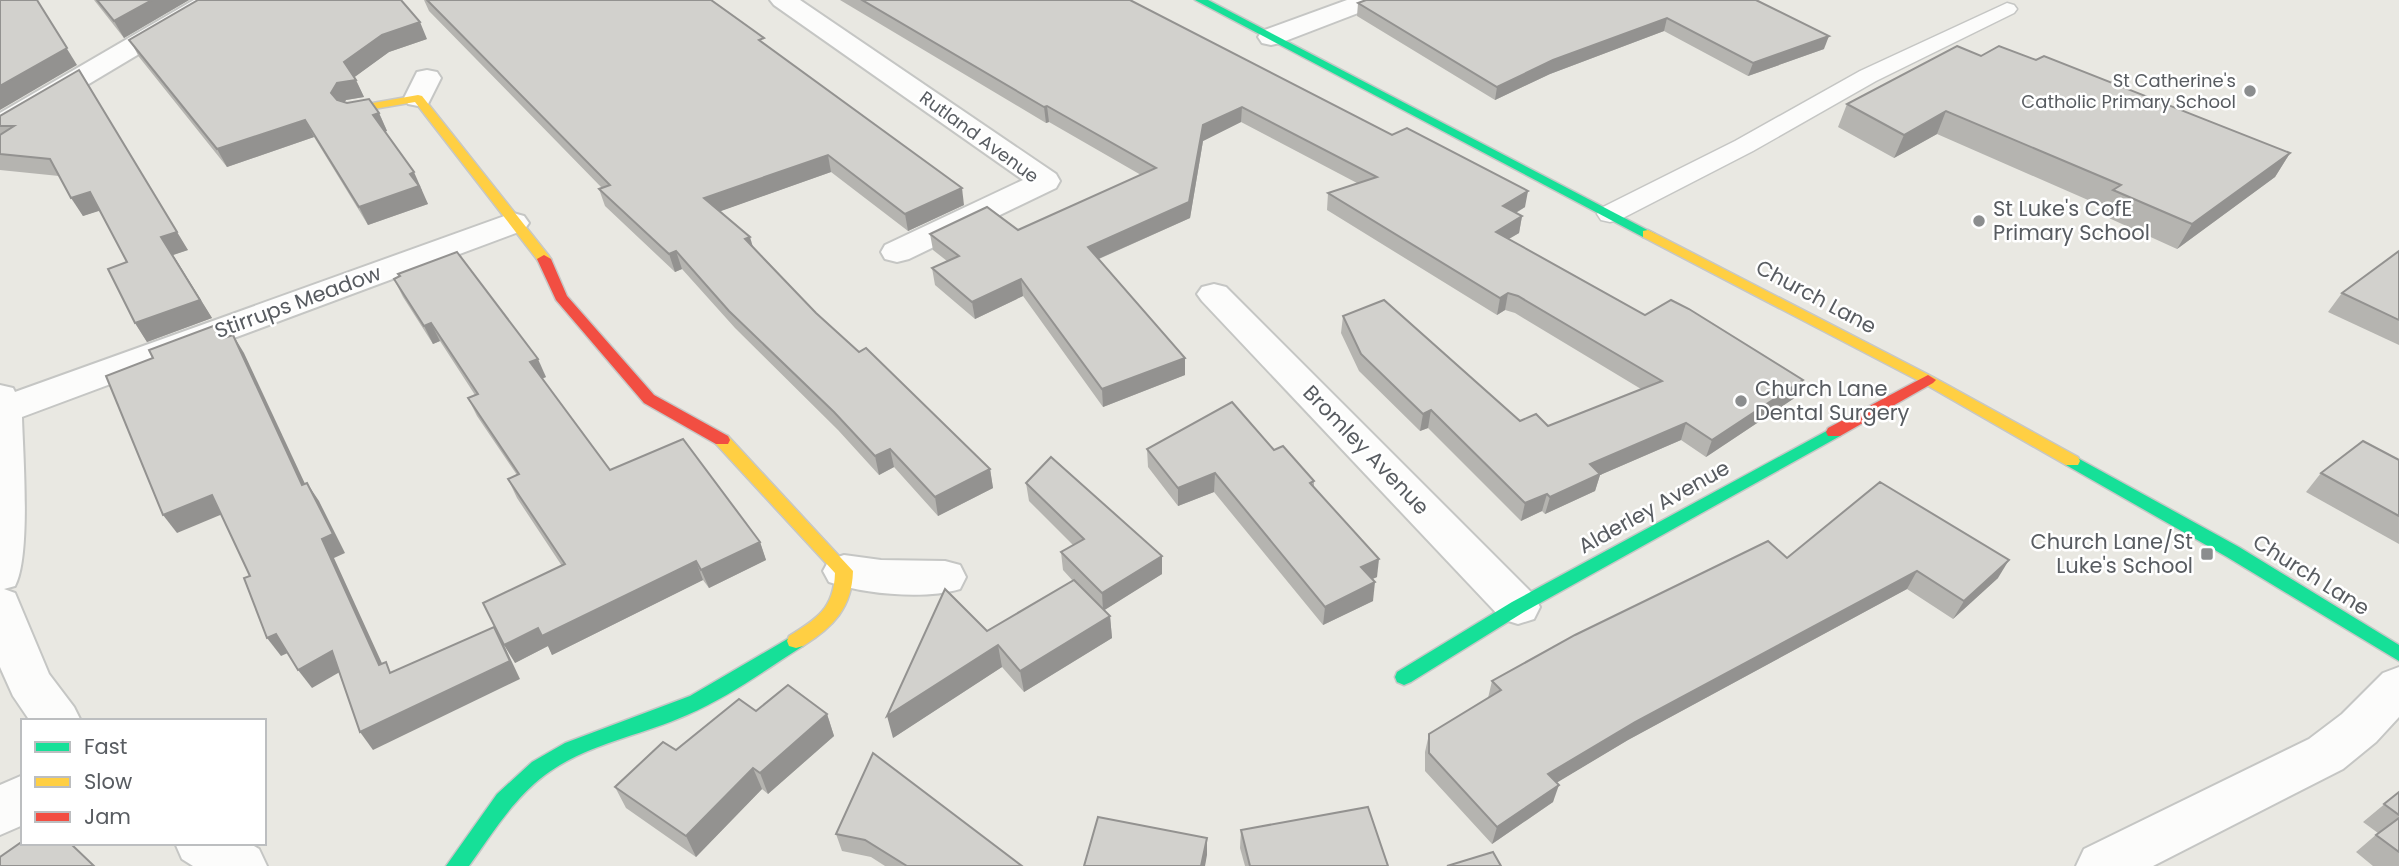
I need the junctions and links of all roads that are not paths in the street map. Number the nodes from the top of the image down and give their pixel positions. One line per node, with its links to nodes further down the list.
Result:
1 (212, 0): 8 (street)
2 (783, 0): 11 (street, Rutland Avenue)
3 (1200, 0): 6 (street, Church Lane)
4 (1370, 0): 6 (street)
5 (2007, 9): 9 (lane)
6 (1271, 37): 9 (street, Church Lane)
7 (356, 109): 10 (street)
8 (0, 125)
9 (1610, 214): 13 (street, Church Lane)
10 (513, 223): 14 (street, Stirrups Meadow); 15 (street)
11 (897, 252)
12 (1214, 294): 19 (street, Bromley Avenue)
13 (1928, 380): 19 (street, Alderley Avenue); 20 (street, Church Lane)
14 (2, 403): 16 (street)
15 (844, 571): 17 (street); 28 (street)
16 (0, 574)
17 (944, 577)
18 (0, 605): 23 (street)
19 (1518, 607): 21 (street, Alderley Avenue)
20 (2399, 654)
21 (1404, 677)
22 (2399, 685): 29 (street)
23 (56, 719)
24 (21, 798): 25 (street)
25 (0, 813)
26 (204, 845): 27 (street)
27 (242, 866)
28 (457, 866)
29 (2102, 866)

